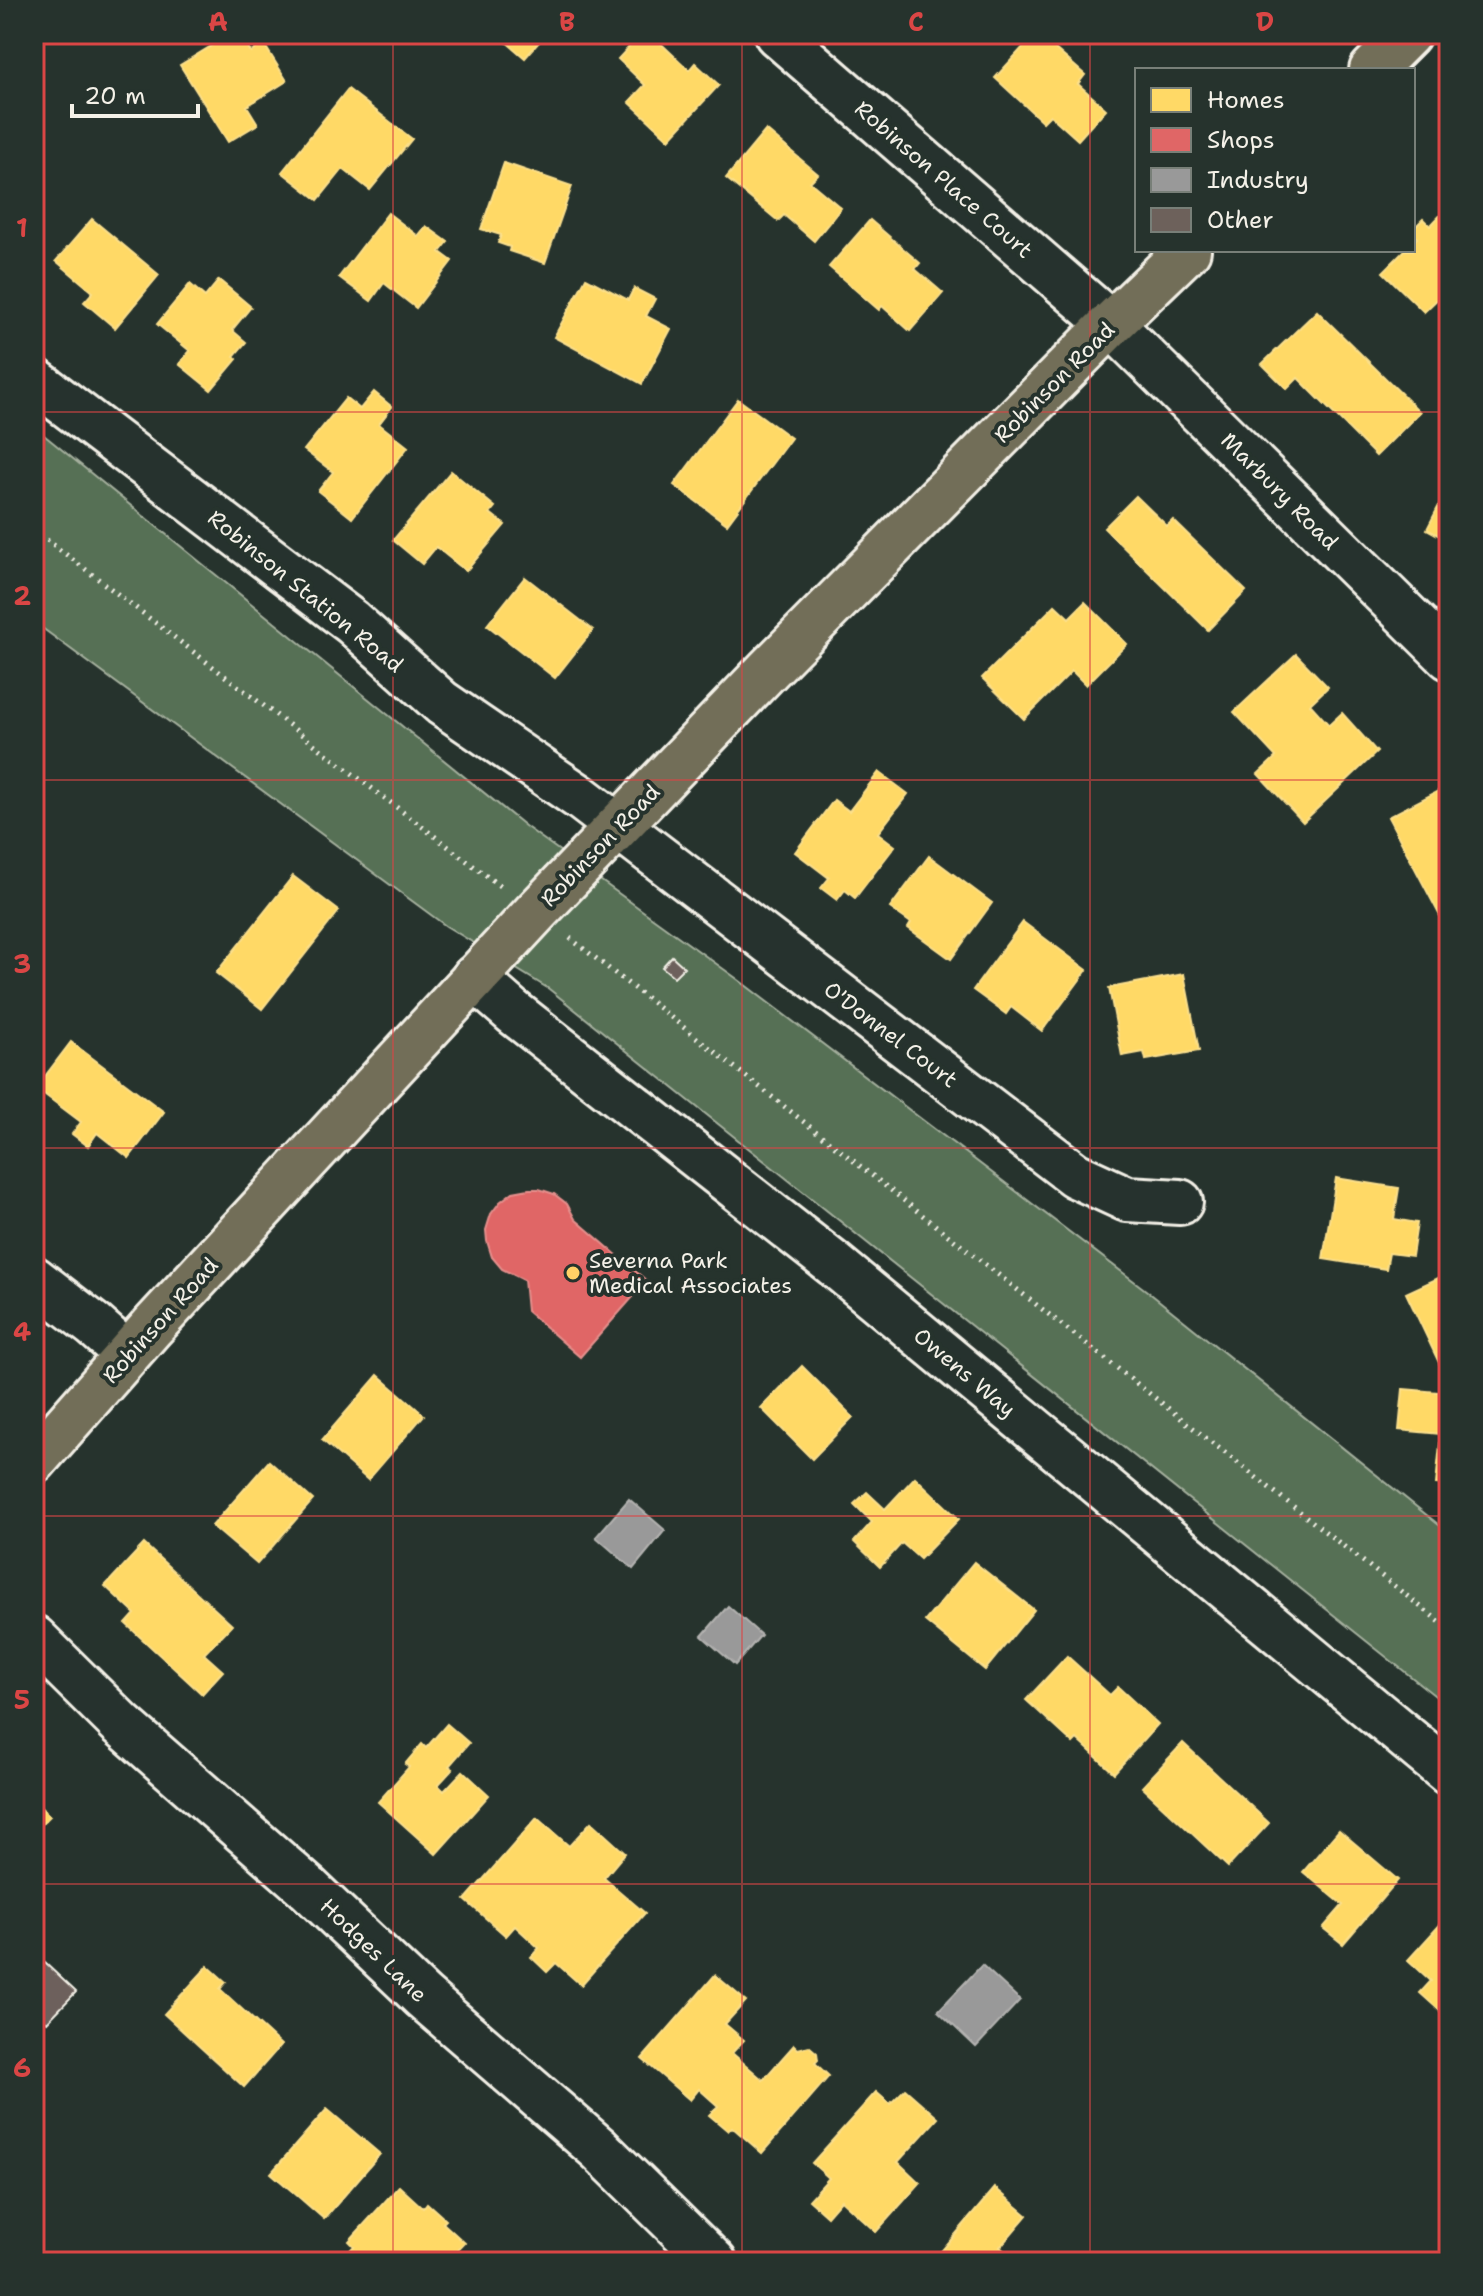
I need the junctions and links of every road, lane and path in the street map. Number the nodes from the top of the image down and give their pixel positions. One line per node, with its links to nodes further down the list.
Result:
1 (777, 34): 5 (street, Robinson Place Court)
2 (1408, 34): 3 (main road)
3 (1374, 68)
4 (1186, 252): 5 (main road, Robinson Road)
5 (1111, 324): 8 (street, Marbury Road); 9 (main road, Robinson Road)
6 (34, 380): 9 (street, Robinson Station Road)
7 (34, 530): 10 (path)
8 (1449, 657)
9 (618, 826): 10 (main road, Robinson Road); 12 (street, O'Donnel Court)
10 (535, 913): 11 (main road, Robinson Road); 16 (path)
11 (474, 978): 14 (main road, Robinson Road); 18 (street, Owens Way)
12 (1180, 1202)
13 (34, 1279): 14 (street)
14 (127, 1354): 15 (main road, Robinson Road)
15 (34, 1461)
16 (1449, 1629)
17 (34, 1638): 19 (street, Hodges Lane)
18 (1449, 1773)
19 (714, 2262)

